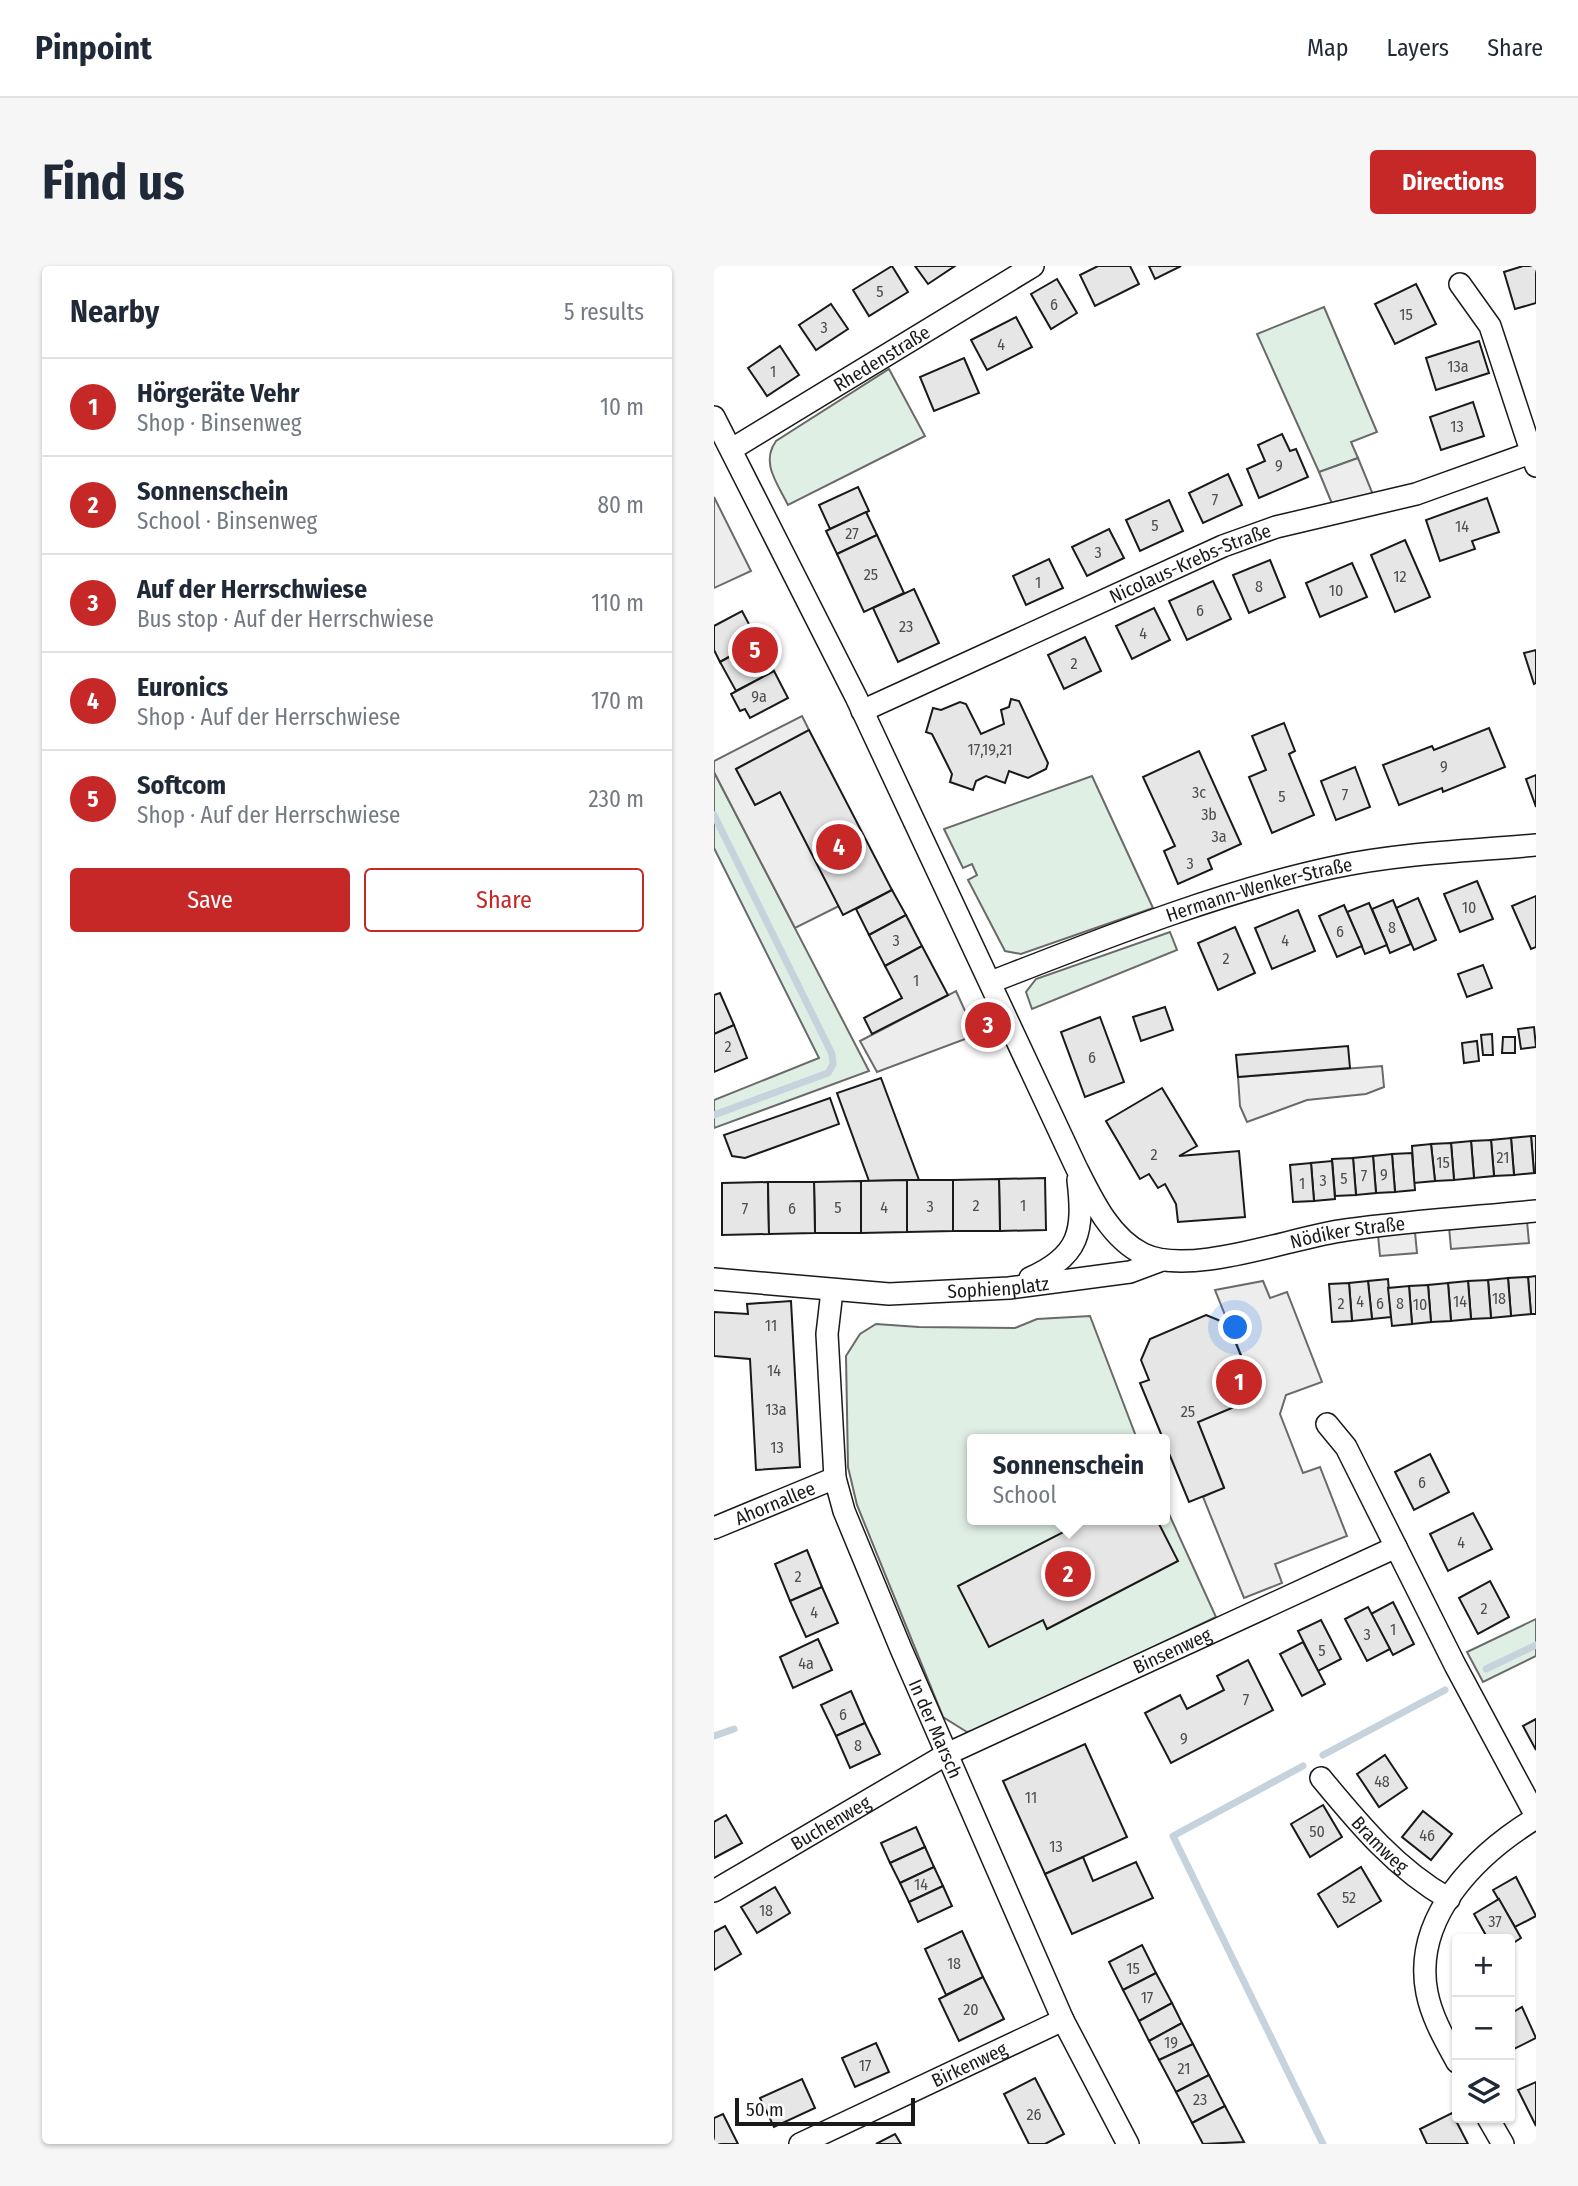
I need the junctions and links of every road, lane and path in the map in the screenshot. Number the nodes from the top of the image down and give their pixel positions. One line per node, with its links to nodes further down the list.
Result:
1 (1032, 266): 4 (street, Rhedenstraße)
2 (1460, 285): 5 (street, Nicolaus-Krebs-Straße)
3 (714, 417): 4 (street)
4 (732, 449): 6 (street)
5 (1534, 456): 6 (street, Nicolaus-Krebs-Straße)
6 (862, 711): 8 (street)
7 (1536, 845): 8 (street, Hermann-Wenker-Straße)
8 (991, 982): 9 (street)
9 (1076, 1167): 11 (street); 13 (street)
10 (1536, 1211): 11 (street, Nödiker Straße)
11 (1162, 1260): 13 (street, Sophienplatz)
12 (714, 1279): 14 (street, Sophienplatz)
13 (1009, 1288): 14 (street, Sophienplatz)
14 (832, 1291): 16 (street, In der Marsch)
15 (1327, 1424): 18 (street)
16 (835, 1478): 17 (street, Ahornallee); 19 (street, In der Marsch)
17 (714, 1528)
18 (1396, 1547): 19 (street, Binsenweg); 21 (street)
19 (947, 1754): 22 (street, Buchenweg); 24 (street, In der Marsch)
20 (1321, 1778): 23 (street, Bramweg)
21 (1536, 1817): 23 (street)
22 (714, 1891)
23 (1449, 1899): 25 (street)
24 (1063, 2021): 27 (street, Birkenweg); 28 (street, In der Marsch)
25 (1456, 2060)
26 (1491, 2123): 29 (street)
27 (800, 2144)
28 (1128, 2144)
29 (1503, 2144)

